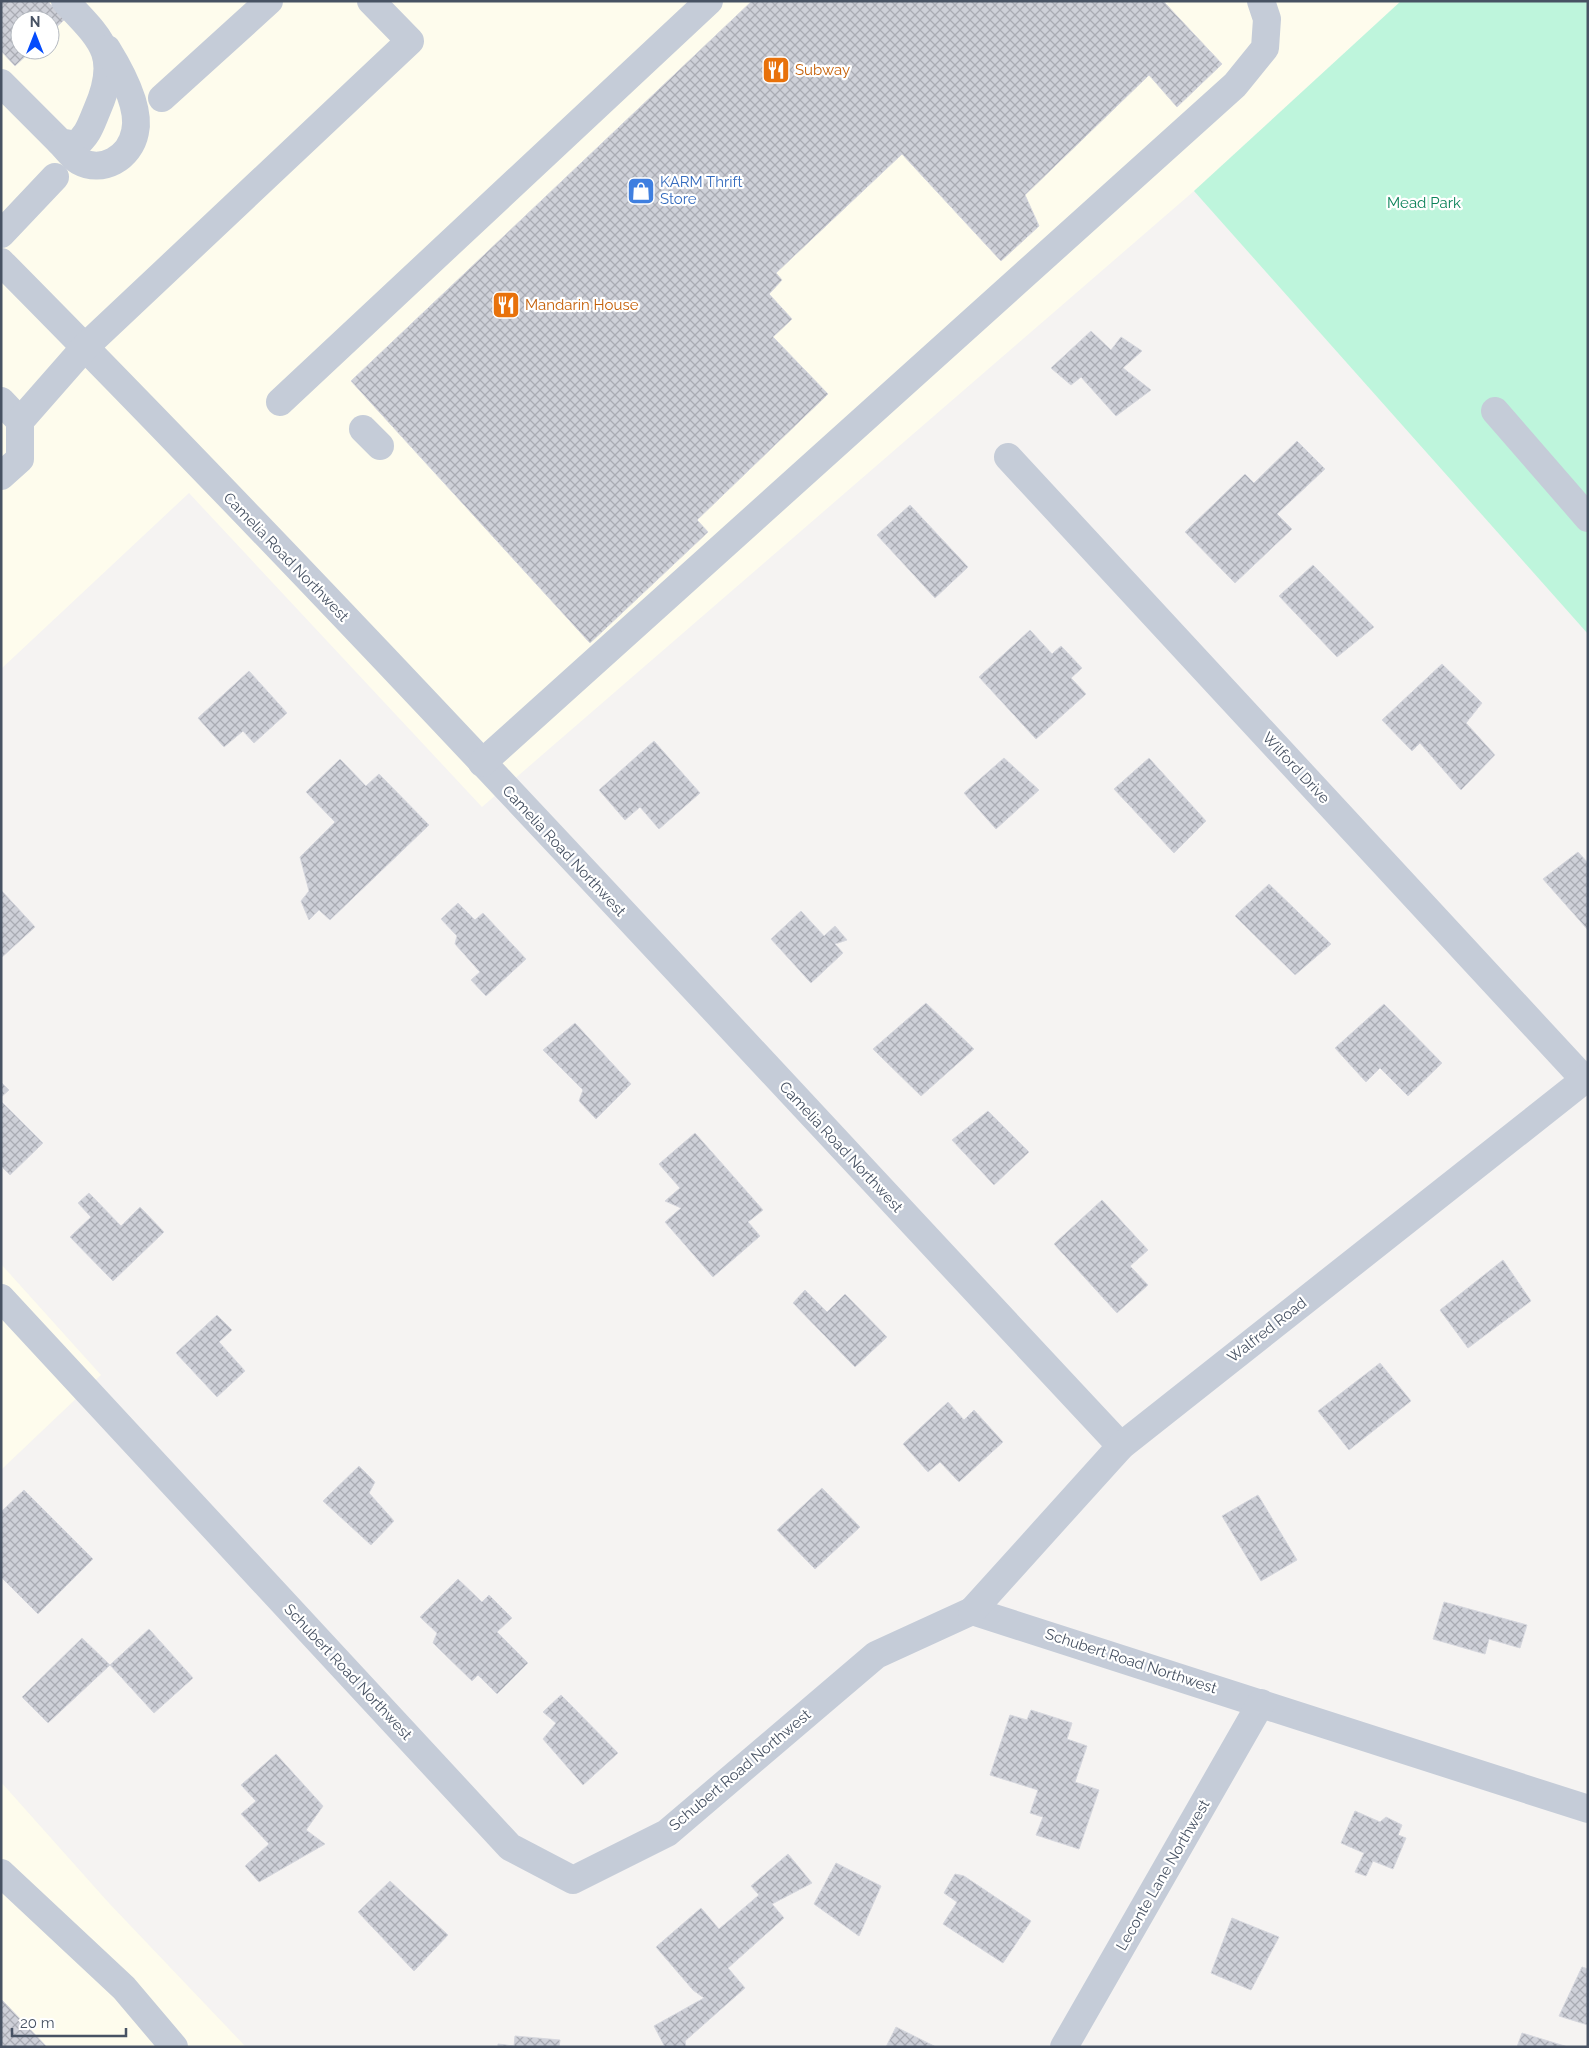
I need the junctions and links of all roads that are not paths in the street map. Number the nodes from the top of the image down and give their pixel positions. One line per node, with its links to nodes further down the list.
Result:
1 (65, 1): 6 (street)
2 (269, 1): 8 (street)
3 (372, 1): 13 (street)
4 (709, 1): 15 (street)
5 (1261, 1): 21 (street)
6 (102, 42): 9 (street); 9 (street)
7 (1, 83): 9 (street)
8 (162, 98)
9 (60, 142)
10 (55, 177): 11 (street)
11 (1, 234)
12 (1, 262): 13 (street, Camelia Road Northwest)
13 (85, 347): 17 (street); 21 (street, Camelia Road Northwest)
14 (1, 401): 17 (street)
15 (280, 402)
16 (1495, 410): 20 (street)
17 (20, 421): 19 (street)
18 (1008, 457): 22 (street, Wilford Drive)
19 (1, 476)
20 (1588, 518)
21 (482, 763): 24 (street, Camelia Road Northwest)
22 (1586, 1078): 24 (street, Walfred Road)
23 (1, 1298): 25 (street, Schubert Road Northwest)
24 (1121, 1446): 25 (street, Walfred Road)
25 (972, 1611): 26 (street, Schubert Road Northwest)
26 (1261, 1703): 27 (street, Schubert Road Northwest); 30 (street, Leconte Lane Northwest)
27 (1588, 1810)
28 (1, 1873): 29 (street)
29 (174, 2047)
30 (1064, 2047)

